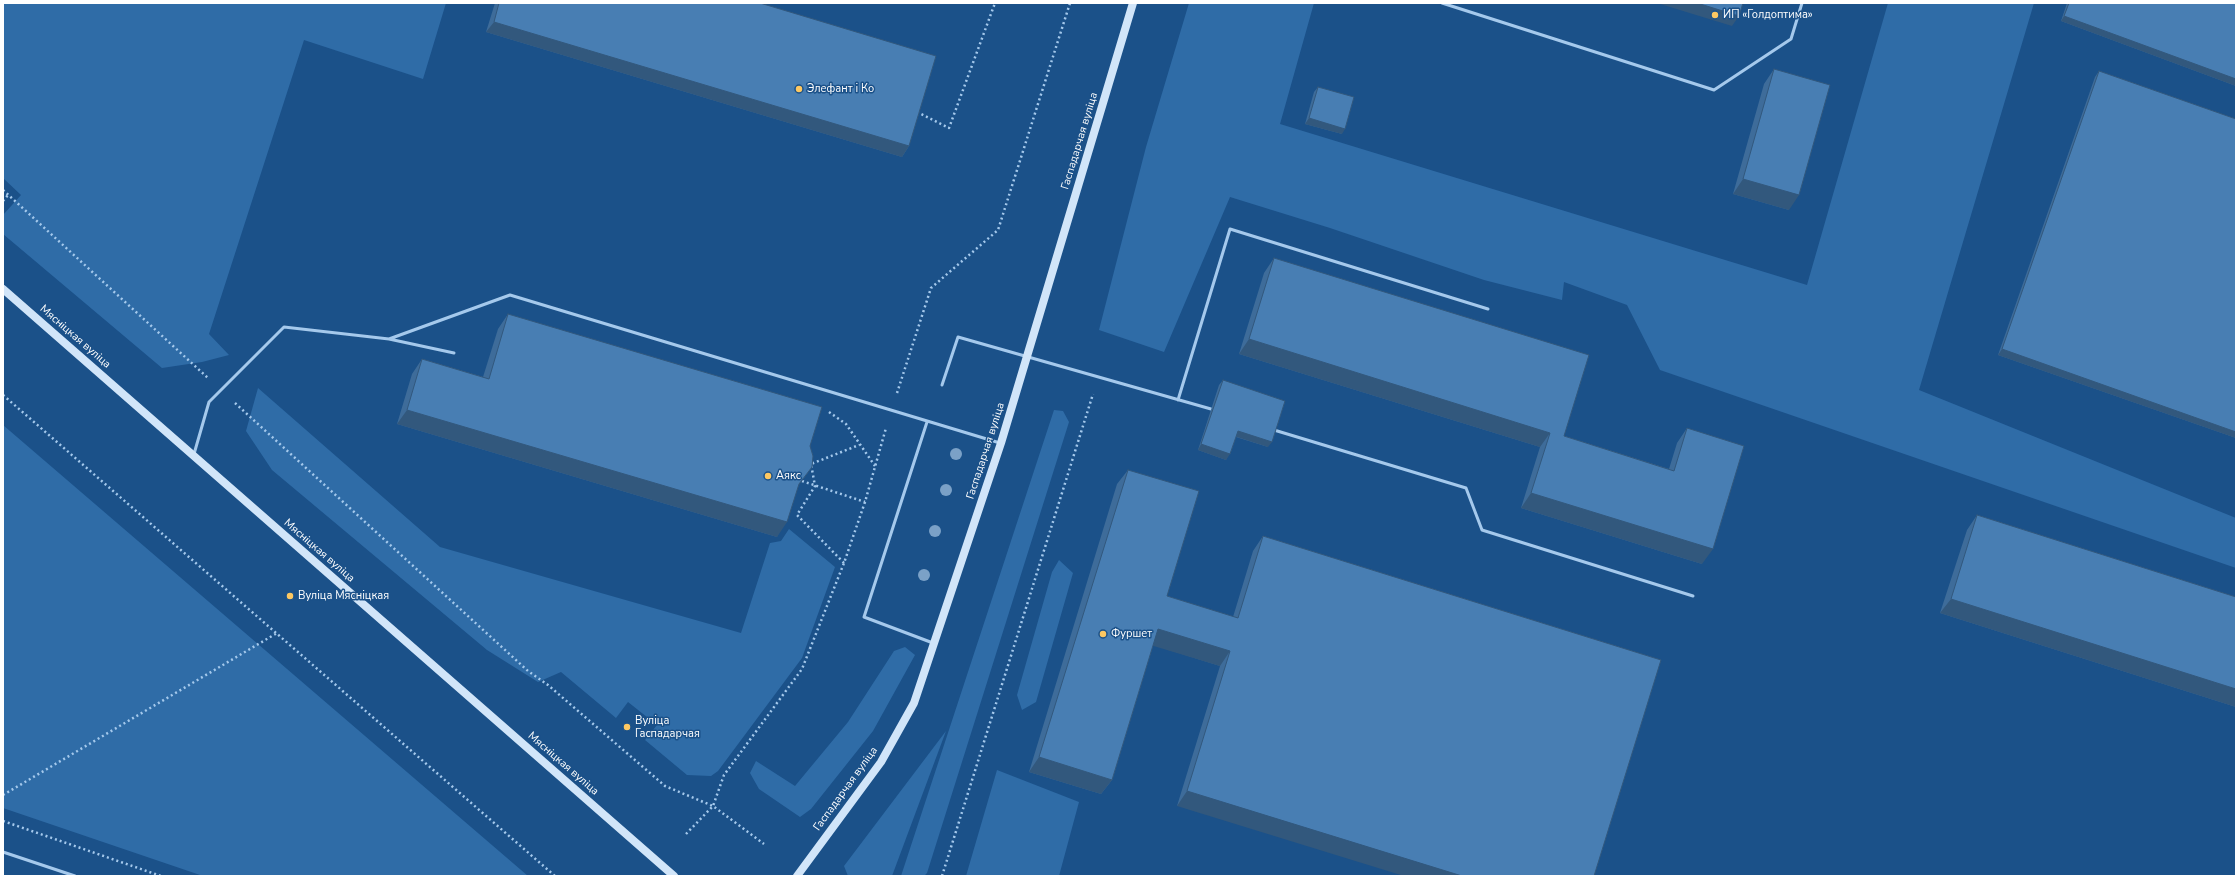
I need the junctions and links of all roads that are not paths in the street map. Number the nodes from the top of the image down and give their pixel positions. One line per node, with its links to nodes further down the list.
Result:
1 (1133, 3): 8 (street, Гаспадарчая вуліца)
2 (1442, 3): 3 (lane)
3 (1802, 3)
4 (3, 289): 15 (street, Мясніцкая вуліца)
5 (1488, 309): 10 (lane)
6 (389, 339): 7 (lane); 12 (lane); 15 (lane)
7 (454, 353)
8 (1027, 357): 9 (lane); 10 (lane); 14 (street, Гаспадарчая вуліца)
9 (942, 385)
10 (1178, 400): 11 (lane)
11 (1211, 409)
12 (927, 422): 14 (lane); 17 (lane)
13 (1274, 430): 16 (lane)
14 (1001, 443): 17 (street, Гаспадарчая вуліца)
15 (193, 456): 20 (street, Мясніцкая вуліца)
16 (1693, 596)
17 (935, 644): 21 (street, Гаспадарчая вуліца)
18 (3, 852): 19 (lane)
19 (75, 876)
20 (674, 876)
21 (797, 876)

